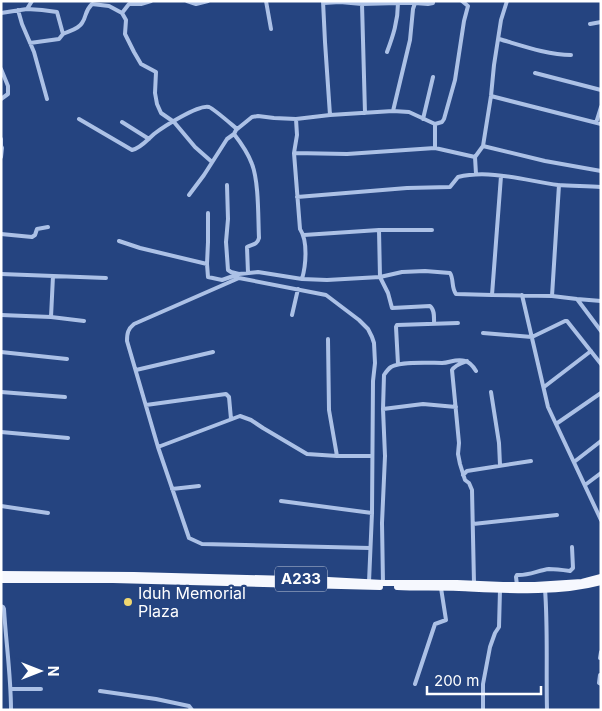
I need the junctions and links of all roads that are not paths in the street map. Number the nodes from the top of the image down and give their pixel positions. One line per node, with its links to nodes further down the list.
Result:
1 (32, 1): 16 (street)
2 (151, 1): 18 (street)
3 (187, 1): 4 (street)
4 (208, 1)
5 (266, 1): 22 (street)
6 (433, 1): 13 (street)
7 (462, 1): 44 (street)
8 (507, 1): 24 (street)
9 (323, 2): 10 (street); 38 (street)
10 (353, 2): 14 (street)
11 (101, 3): 18 (street); 23 (street)
12 (398, 3): 13 (street); 14 (street); 26 (street)
13 (415, 3): 36 (street)
14 (362, 4): 37 (street)
15 (18, 10): 16 (street); 17 (street); 19 (street)
16 (26, 10): 19 (street); 23 (street)
17 (1, 13)
18 (122, 13): 43 (street)
19 (20, 18): 25 (street)
20 (601, 22): 21 (street)
21 (590, 24)
22 (271, 29)
23 (63, 34): 25 (street)
24 (499, 39): 27 (street); 32 (street)
25 (30, 42): 34 (street)
26 (387, 52)
27 (571, 55)
28 (1, 69): 33 (street)
29 (534, 73): 31 (street)
30 (433, 77): 41 (street)
31 (601, 90)
32 (492, 96): 45 (street); 51 (street)
33 (1, 99)
34 (47, 99)
35 (601, 107): 45 (street)
36 (392, 111): 37 (street); 41 (street)
37 (365, 113): 38 (street)
38 (330, 115): 39 (street)
39 (296, 118): 46 (street); 53 (street)
40 (79, 119): 49 (street)
41 (423, 119): 44 (street)
42 (122, 122): 49 (street)
43 (174, 122): 46 (street); 49 (street); 56 (street)
44 (435, 124): 52 (street)
45 (599, 124)
46 (237, 129): 47 (street)
47 (234, 134): 56 (street); 75 (street)
48 (1, 139): 50 (street)
49 (149, 139)
50 (1, 146): 54 (street)
51 (483, 146): 55 (street); 57 (street)
52 (436, 148): 53 (street); 55 (street)
53 (294, 153): 64 (street)
54 (1, 157)
55 (475, 157): 58 (street)
56 (212, 162): 63 (street)
57 (601, 171)
58 (476, 174): 59 (street); 64 (street)
59 (501, 176): 61 (street); 82 (street)
60 (227, 185): 74 (street)
61 (559, 185): 62 (street); 83 (street)
62 (601, 187)
63 (189, 195)
64 (297, 197): 70 (street)
65 (208, 213): 72 (street)
66 (48, 227): 69 (street)
67 (379, 230): 68 (street); 70 (street); 77 (street)
68 (432, 230)
69 (1, 234)
70 (304, 234): 79 (street)
71 (119, 241): 72 (street)
72 (207, 264): 74 (street)
73 (1, 274): 76 (street)
74 (239, 274): 75 (street)
75 (248, 274): 79 (street)
76 (53, 276): 78 (street); 88 (street)
77 (380, 277): 79 (street); 82 (street); 91 (street)
78 (106, 278)
79 (302, 278)
80 (298, 289): 86 (street); 104 (street); 122 (street)
81 (522, 295): 82 (street); 83 (street); 94 (street)
82 (492, 296)
83 (552, 296): 84 (street)
84 (577, 300): 85 (street); 92 (street)
85 (601, 300)
86 (292, 315)
87 (1, 316): 88 (street)
88 (51, 317): 89 (street)
89 (84, 321)
90 (458, 323): 91 (street)
91 (434, 324): 102 (street)
92 (601, 331)
93 (483, 333): 94 (street)
94 (532, 337): 96 (street); 107 (street)
95 (328, 339): 121 (street)
96 (590, 351): 103 (street); 107 (street)
97 (1, 352): 99 (street)
98 (213, 352): 104 (street)
99 (67, 359)
100 (467, 361): 101 (street); 105 (street); 106 (street)
101 (442, 363): 102 (street); 105 (street)
102 (398, 364): 114 (street)
103 (601, 364)
104 (136, 370): 112 (street)
105 (452, 370): 113 (street)
106 (476, 371)
107 (544, 387): 116 (street)
108 (1, 392): 111 (street)
109 (491, 392): 125 (street)
110 (601, 393): 116 (street)
111 (65, 397)
112 (146, 405): 115 (street); 120 (street)
113 (456, 407): 114 (street); 127 (street)
114 (383, 409): 147 (street)
115 (231, 419): 120 (street); 121 (street)
116 (556, 424): 124 (street)
117 (1, 432): 118 (street)
118 (68, 438)
119 (601, 441): 124 (street)
120 (158, 447): 130 (street)
121 (337, 456): 122 (street)
122 (372, 456): 134 (street)
123 (531, 461): 125 (street)
124 (574, 462): 128 (street)
125 (500, 465): 127 (street)
126 (601, 473): 128 (street)
127 (463, 474): 138 (street)
128 (585, 484): 135 (street)
129 (199, 486): 130 (street)
130 (172, 489): 140 (street)
131 (281, 501): 134 (street)
132 (1, 506): 133 (street)
133 (48, 513)
134 (372, 513): 140 (street)
135 (599, 513): 137 (street)
136 (557, 515): 138 (street)
137 (601, 520)
138 (473, 524): 148 (street)
139 (572, 547): 150 (street)
140 (370, 548): 145 (street)
141 (1, 574): 143 (highway, A233)
142 (601, 577): 150 (highway, A233)
143 (134, 578): 144 (highway, A233); 145 (highway, A233); 151 (highway, A233)
144 (1, 580)
145 (369, 582): 147 (highway, A233)
146 (601, 582): 152 (highway, A233)
147 (383, 583): 149 (highway, A233)
148 (474, 584): 149 (highway, A233); 150 (highway, A233)
149 (457, 585): 151 (highway, A233); 153 (highway, A233)
150 (517, 585)
151 (441, 588): 160 (street)
152 (545, 589): 153 (highway, A233); 168 (street)
153 (500, 590): 167 (street)
154 (1, 606): 156 (street)
155 (1, 650): 156 (street)
156 (7, 650): 162 (street)
157 (601, 652): 158 (street)
158 (600, 658)
159 (600, 675): 161 (street)
160 (415, 684)
161 (601, 684)
162 (11, 689): 163 (street); 165 (street)
163 (41, 690)
164 (100, 691): 166 (street)
165 (11, 710)
166 (192, 710)
167 (483, 710)
168 (547, 710)

